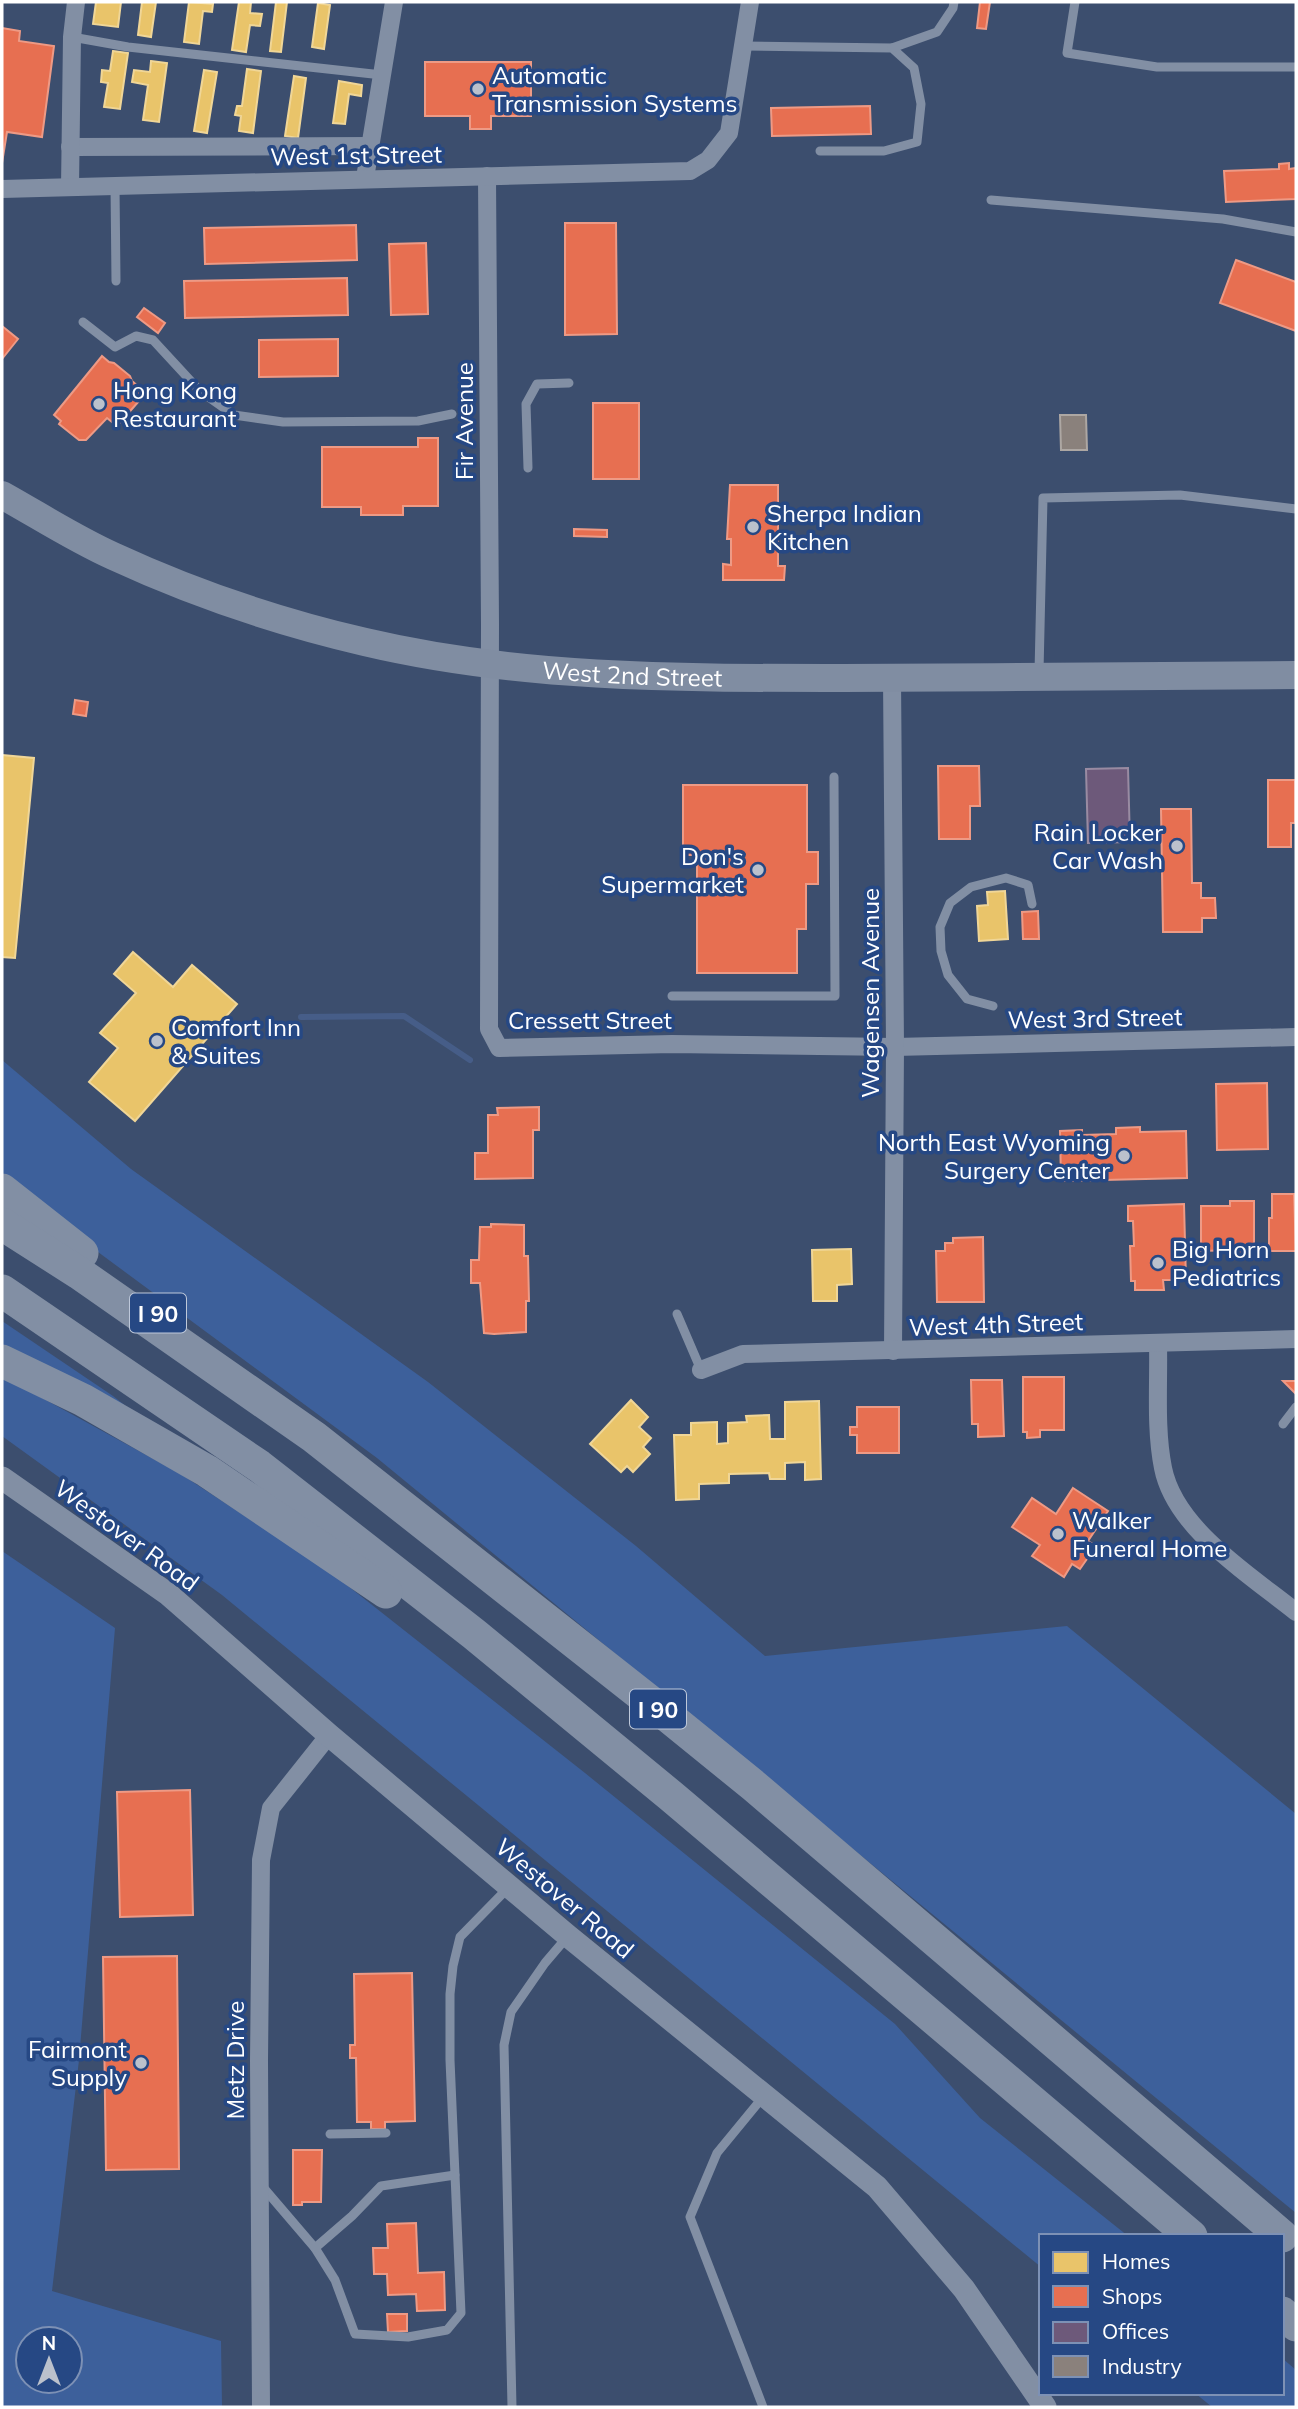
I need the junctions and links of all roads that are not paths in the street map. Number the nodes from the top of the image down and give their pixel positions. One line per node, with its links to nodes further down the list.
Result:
1 (76, 2): 6 (street)
2 (394, 2): 10 (street)
3 (750, 2): 7 (street)
4 (954, 2): 8 (lane)
5 (1075, 2): 9 (lane)
6 (72, 37): 10 (lane); 12 (street)
7 (743, 46): 8 (lane); 14 (street, West 1st Street)
8 (892, 48): 13 (lane)
9 (1296, 66)
10 (382, 75): 11 (street)
11 (371, 146): 12 (street); 15 (street)
12 (70, 147): 17 (street)
13 (820, 151)
14 (487, 176): 15 (street, West 1st Street); 28 (street, Fir Avenue)
15 (365, 178): 16 (street, West 1st Street)
16 (115, 186): 17 (street, West 1st Street); 21 (lane)
17 (70, 187): 18 (street, West 1st Street)
18 (2, 189)
19 (991, 200): 20 (lane)
20 (1296, 232)
21 (116, 281)
22 (83, 322): 24 (lane)
23 (569, 383): 25 (lane)
24 (452, 414)
25 (528, 468)
26 (2, 495): 28 (main road, West 2nd Street)
27 (1296, 509): 31 (lane)
28 (490, 665): 30 (main road, West 2nd Street); 37 (street, Cressett Street)
29 (1296, 676): 31 (main road, West 2nd Street)
30 (892, 678): 31 (main road, West 2nd Street); 37 (street, Wagensen Avenue)
31 (1039, 679)
32 (834, 777): 34 (lane)
33 (1031, 904): 35 (lane)
34 (672, 996)
35 (993, 1006)
36 (1296, 1037): 37 (street, West 3rd Street)
37 (895, 1047): 44 (street, Wagensen Avenue)
38 (2, 1190): 49 (highway, I 90)
39 (2, 1224): 49 (highway, I 90)
40 (2, 1291): 53 (highway, I 90)
41 (677, 1314): 46 (lane)
42 (1296, 1339): 43 (street, West 4th Street)
43 (1158, 1343): 44 (street, West 4th Street); 51 (street)
44 (893, 1351): 46 (street, West 4th Street)
45 (2, 1361): 53 (highway, I 90)
46 (701, 1370)
47 (1296, 1407): 48 (lane)
48 (1283, 1424)
49 (314, 1437): 62 (highway, I 90)
50 (2, 1478): 52 (street, Westover Road)
51 (1296, 1612)
52 (329, 1735): 54 (street, Westover Road); 60 (street, Metz Drive)
53 (671, 1796): 61 (highway, I 90)
54 (510, 1886): 55 (street, Westover Road); 59 (lane)
55 (568, 1936): 56 (street, Westover Road); 65 (lane)
56 (765, 2096): 66 (lane); 67 (street, Westover Road)
57 (386, 2133): 58 (lane)
58 (330, 2134)
59 (455, 2175): 63 (lane); 63 (lane)
60 (260, 2183): 63 (lane); 64 (street, Metz Drive)
61 (1189, 2234)
62 (1277, 2234)
63 (315, 2248)
64 (261, 2407)
65 (512, 2407)
66 (763, 2407)
67 (1045, 2407)

